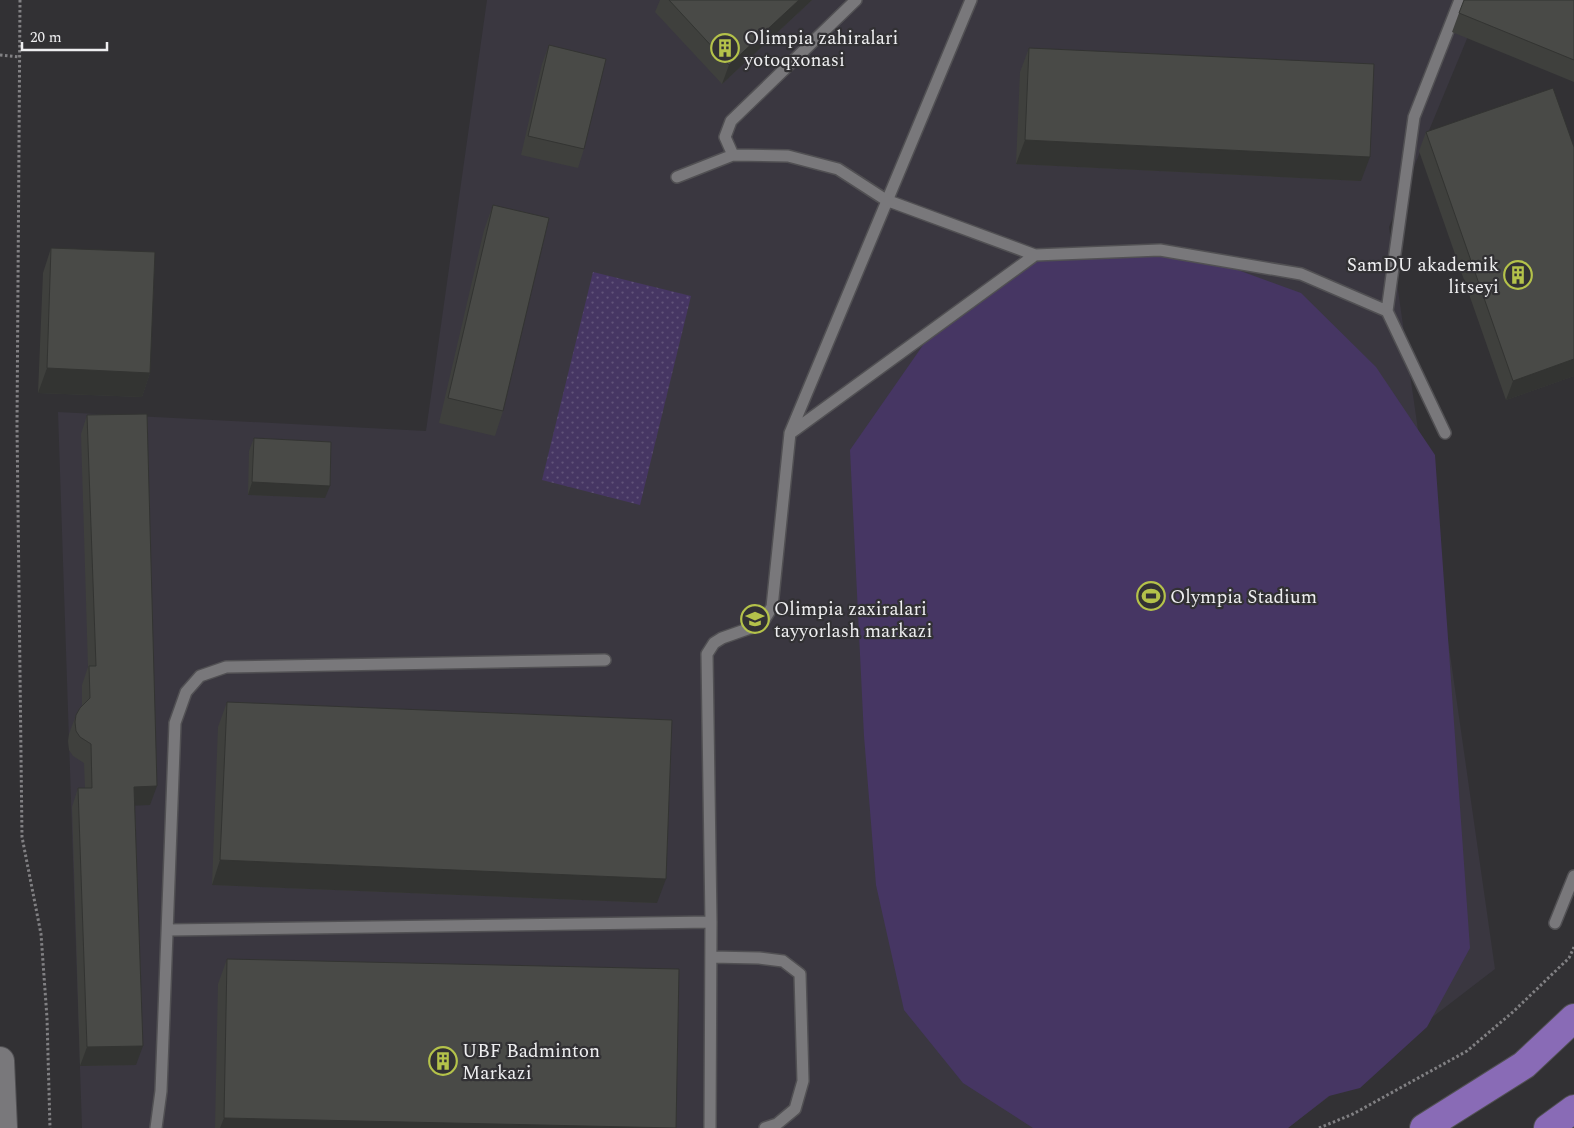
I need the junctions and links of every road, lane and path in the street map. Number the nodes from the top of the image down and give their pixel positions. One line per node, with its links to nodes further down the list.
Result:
1 (20, 0): 6 (path)
2 (856, 0): 7 (lane)
3 (970, 0): 9 (lane)
4 (1460, 0): 11 (lane)
5 (0, 55): 6 (path)
6 (20, 57): 25 (path)
7 (732, 155): 8 (lane); 9 (lane)
8 (677, 177)
9 (886, 200): 10 (lane); 12 (lane)
10 (1035, 255): 11 (lane); 12 (lane)
11 (1387, 311): 13 (lane)
12 (790, 433): 16 (lane)
13 (1445, 433)
14 (605, 660): 18 (lane)
15 (1574, 876): 17 (lane)
16 (711, 922): 18 (lane); 20 (lane)
17 (1555, 922)
18 (168, 930): 26 (lane)
19 (1574, 947): 29 (path)
20 (711, 957): 27 (lane); 28 (lane)
21 (1574, 1018): 30 (main road)
22 (0, 1061): 24 (main road)
23 (1574, 1109): 31 (main road)
24 (4, 1128)
25 (50, 1128)
26 (156, 1128)
27 (710, 1128)
28 (765, 1128)
29 (1319, 1128)
30 (1424, 1128)
31 (1548, 1128)

